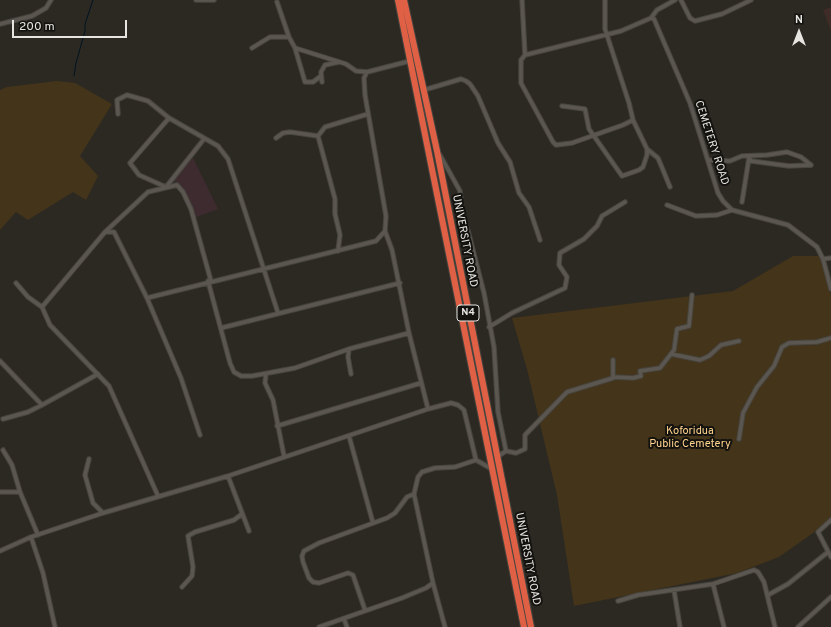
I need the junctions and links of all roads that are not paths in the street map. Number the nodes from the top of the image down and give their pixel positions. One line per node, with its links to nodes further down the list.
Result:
1 (52, 0): 13 (street)
2 (196, 0): 3 (street)
3 (214, 0)
4 (398, 0): 20 (highway, UNIVERSITY ROAD / N4)
5 (404, 0): 26 (highway, UNIVERSITY ROAD / N4)
6 (522, 0): 18 (street)
7 (605, 0): 14 (street)
8 (675, 0): 12 (street)
9 (681, 0): 10 (street)
10 (751, 0)
11 (277, 2): 15 (street)
12 (651, 18): 14 (street); 39 (street, CEMETERY ROAD)
13 (0, 24)
14 (606, 35): 18 (street); 31 (street)
15 (289, 37): 16 (street); 17 (street)
16 (252, 48)
17 (295, 48): 19 (street); 24 (street)
18 (525, 55): 32 (street)
19 (329, 58): 21 (street); 22 (street)
20 (410, 61): 23 (street); 88 (highway, UNIVERSITY ROAD / N4)
21 (340, 62): 22 (street); 23 (street)
22 (325, 65): 24 (street)
23 (367, 72): 29 (street)
24 (320, 76): 25 (street)
25 (322, 82)
26 (424, 90): 37 (highway, UNIVERSITY ROAD / N4); 48 (street)
27 (562, 106): 32 (street)
28 (118, 114): 30 (street)
29 (368, 114): 33 (street); 46 (street)
30 (169, 118): 35 (street); 40 (street)
31 (633, 120): 32 (street); 36 (street)
32 (594, 134): 36 (street)
33 (318, 136): 34 (street); 49 (street)
34 (276, 138)
35 (204, 139): 40 (street); 52 (street)
36 (647, 149): 41 (street)
37 (437, 151): 61 (street); 85 (highway, UNIVERSITY ROAD / N4)
38 (749, 157): 38 (street); 39 (street); 43 (street)
39 (709, 160): 45 (street, CEMETERY ROAD)
40 (166, 187): 47 (street); 53 (street)
41 (670, 187)
42 (625, 202): 61 (street)
43 (742, 202)
44 (667, 205): 45 (street)
45 (732, 210): 51 (street)
46 (385, 231): 49 (street); 55 (street)
47 (105, 232): 58 (street); 59 (street)
48 (540, 240)
49 (338, 251): 52 (street)
50 (831, 258): 51 (street)
51 (823, 259): 56 (street)
52 (263, 269): 53 (street); 60 (street)
53 (210, 281): 58 (street); 62 (street)
54 (16, 283): 59 (street)
55 (400, 284): 60 (street); 63 (street)
56 (831, 289)
57 (692, 295): 67 (street)
58 (147, 298): 79 (street)
59 (42, 307): 70 (street)
60 (278, 313): 62 (street)
61 (489, 327): 83 (street)
62 (221, 328): 71 (street)
63 (409, 333): 66 (street); 74 (street)
64 (831, 338): 81 (street)
65 (739, 341): 67 (street)
66 (349, 349): 71 (street); 72 (street)
67 (671, 354): 73 (street)
68 (613, 360): 73 (street)
69 (0, 361): 75 (street)
70 (98, 374): 75 (street); 93 (street)
71 (266, 374): 78 (street)
72 (351, 374)
73 (614, 376): 83 (street)
74 (422, 383): 76 (street); 78 (street)
75 (42, 405): 77 (street)
76 (428, 410): 80 (street); 87 (street)
77 (3, 419)
78 (277, 426): 84 (street)
79 (200, 435)
80 (349, 436): 84 (street); 97 (street)
81 (739, 439)
82 (3, 450): 91 (street)
83 (506, 451): 85 (street)
84 (284, 456): 89 (street)
85 (498, 457): 118 (highway, UNIVERSITY ROAD / N4)
86 (89, 460): 94 (street)
87 (476, 460): 88 (street); 92 (street)
88 (490, 468): 117 (highway, UNIVERSITY ROAD / N4)
89 (228, 476): 93 (street); 95 (street)
90 (0, 492): 91 (street)
91 (20, 492): 99 (street)
92 (414, 494): 97 (street); 104 (street)
93 (158, 496): 94 (street)
94 (103, 513): 99 (street)
95 (242, 514): 98 (street); 106 (street)
96 (831, 520): 102 (street)
97 (373, 523): 111 (street)
98 (249, 531)
99 (38, 535): 100 (street)
100 (31, 537): 101 (street); 113 (street)
101 (0, 550)
102 (828, 552): 103 (street); 108 (street)
103 (831, 557)
104 (433, 583): 111 (street); 116 (street)
105 (713, 584): 107 (street); 108 (street); 120 (street)
106 (182, 587)
107 (674, 590): 110 (street); 119 (street)
108 (768, 595): 121 (street)
109 (831, 597): 122 (street)
110 (618, 601)
111 (365, 610): 112 (street)
112 (344, 619): 114 (street); 115 (street)
113 (55, 627)
114 (319, 627)
115 (347, 627)
116 (445, 627)
117 (524, 627)
118 (531, 627)
119 (680, 627)
120 (724, 627)
121 (775, 627)
122 (798, 627)

